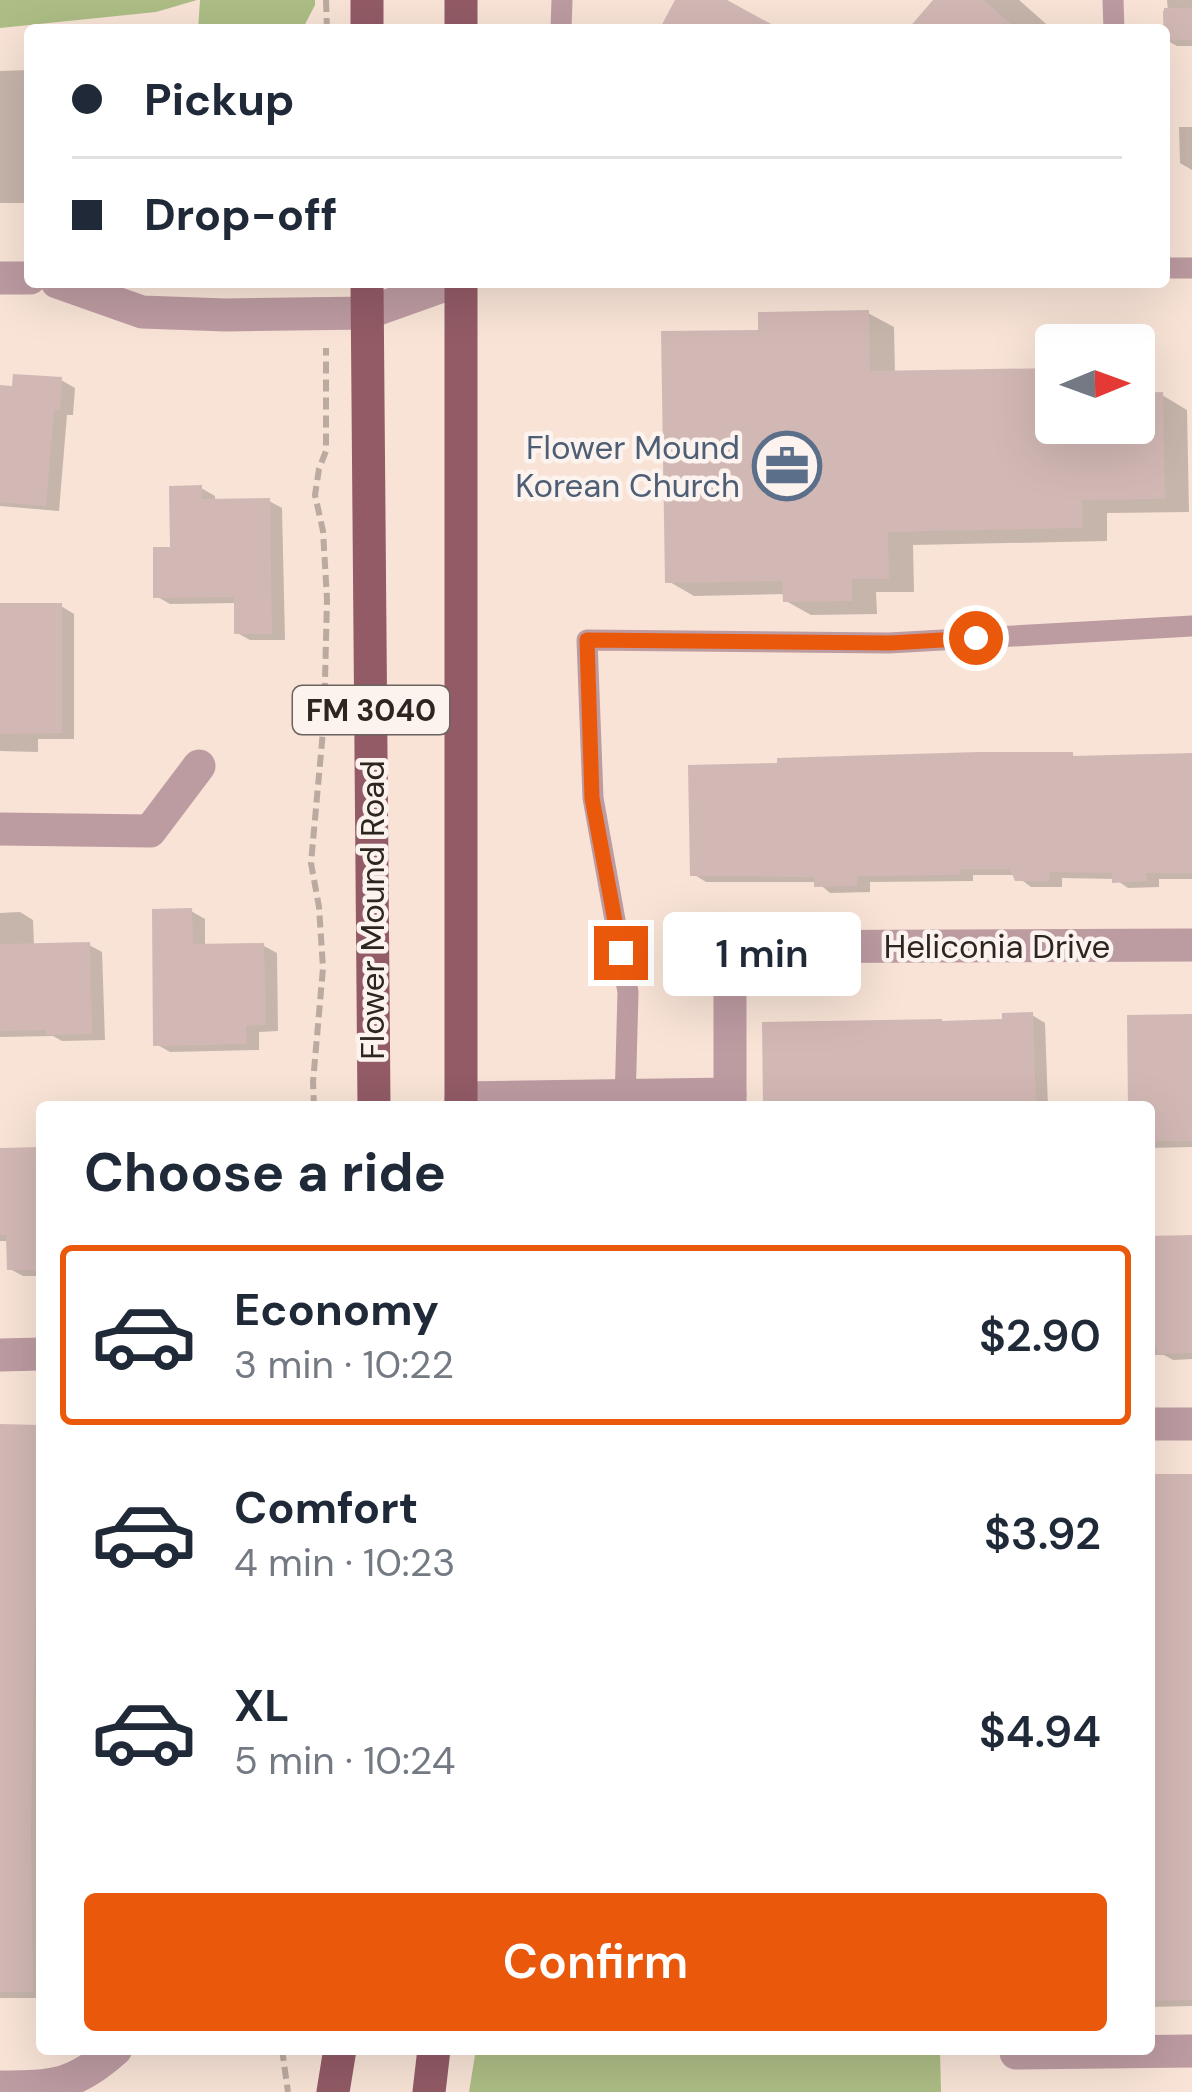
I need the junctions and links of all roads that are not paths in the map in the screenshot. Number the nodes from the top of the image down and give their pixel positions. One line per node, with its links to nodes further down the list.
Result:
1 (75, 288): 4 (street)
2 (421, 288): 4 (street)
3 (457, 288): 10 (main road, FM 3040)
4 (367, 297): 9 (main road, Flower Mound Road / FM 3040)
5 (1192, 626): 11 (lane)
6 (199, 766): 7 (street)
7 (0, 829)
8 (1192, 945): 12 (street, Heliconia Drive)
9 (374, 1101)
10 (461, 1101)
11 (625, 1101): 12 (street)
12 (730, 1101)
13 (36, 1354): 14 (street)
14 (0, 1355)
15 (1155, 1424): 16 (street)
16 (1192, 1424)
17 (1155, 2051): 18 (street)
18 (1192, 2051)
19 (109, 2055): 22 (street)
20 (339, 2055): 23 (main road)
21 (433, 2055): 24 (main road)
22 (0, 2087)
23 (333, 2092)
24 (429, 2092)

